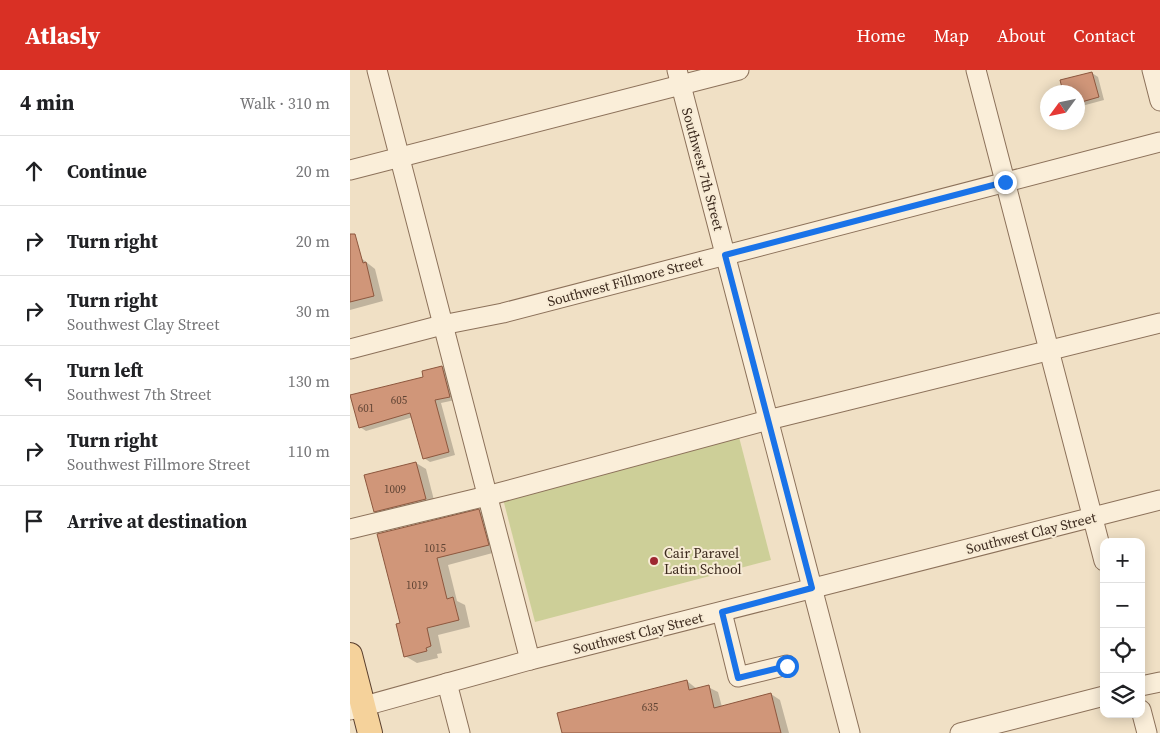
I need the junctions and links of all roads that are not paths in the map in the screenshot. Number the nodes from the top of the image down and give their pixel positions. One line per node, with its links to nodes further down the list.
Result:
1 (378, 70): 8 (street)
2 (739, 70): 5 (street)
3 (976, 70): 10 (street)
4 (1152, 70): 6 (street)
5 (679, 78): 8 (street); 11 (street, Southwest 7th Street)
6 (1160, 101)
7 (1160, 142): 10 (street, Southwest Fillmore Street)
8 (400, 157): 9 (street); 13 (street)
9 (350, 170)
10 (1005, 182): 11 (street, Southwest Fillmore Street); 15 (street)
11 (725, 255): 13 (street, Southwest Fillmore Street); 16 (street, Southwest 7th Street)
12 (1160, 323): 15 (street)
13 (442, 326): 14 (street, Southwest Fillmore Street); 17 (street)
14 (350, 349)
15 (1048, 351): 16 (street); 19 (street)
16 (768, 420): 17 (street); 22 (street, Southwest 7th Street)
17 (487, 496): 20 (street); 25 (street)
18 (1160, 500): 19 (street, Southwest Clay Street)
19 (1093, 517): 21 (street); 22 (street, Southwest Clay Street)
20 (350, 530)
21 (1100, 544)
22 (812, 588): 23 (street, Southwest Clay Street); 35 (street, Southwest 7th Street)
23 (722, 612): 25 (street, Southwest Clay Street); 26 (street)
24 (350, 655): 31 (main road)
25 (530, 660): 28 (street, Southwest Clay Street)
26 (787, 666)
27 (1160, 682): 29 (street)
28 (447, 684): 31 (street, Southwest Clay Street); 34 (street)
29 (1145, 685)
30 (1100, 697): 36 (street)
31 (357, 708): 33 (main road)
32 (1143, 718): 37 (street)
33 (370, 733)
34 (460, 733)
35 (850, 733)
36 (960, 733)
37 (1147, 733)

